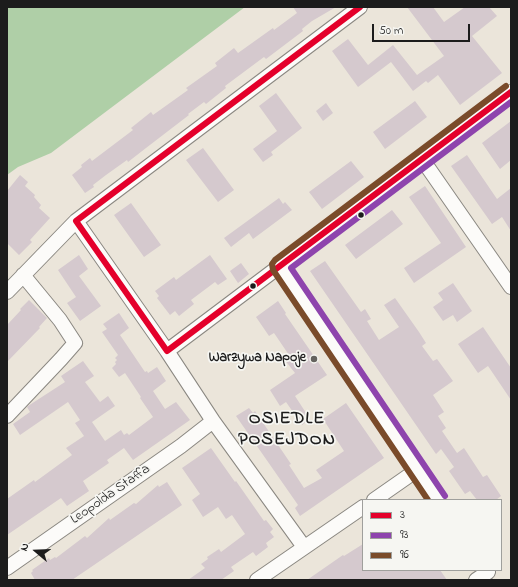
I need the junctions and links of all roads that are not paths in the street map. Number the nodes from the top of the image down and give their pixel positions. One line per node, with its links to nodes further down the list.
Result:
1 (360, 7): 4 (street)
2 (511, 92): 3 (street)
3 (422, 159): 5 (street); 7 (street)
4 (76, 221): 6 (street); 9 (street)
5 (280, 266): 9 (street); 12 (street)
6 (23, 275): 8 (street); 10 (street)
7 (511, 288)
8 (7, 292)
9 (167, 351): 11 (street)
10 (7, 416)
11 (213, 421): 16 (street); 17 (street, Leopolda Staffa)
12 (417, 470): 13 (street); 14 (street)
13 (375, 499)
14 (437, 499)
15 (362, 508): 16 (street)
16 (304, 547): 19 (street)
17 (7, 568)
18 (490, 574): 20 (street)
19 (257, 580)
20 (476, 580)

